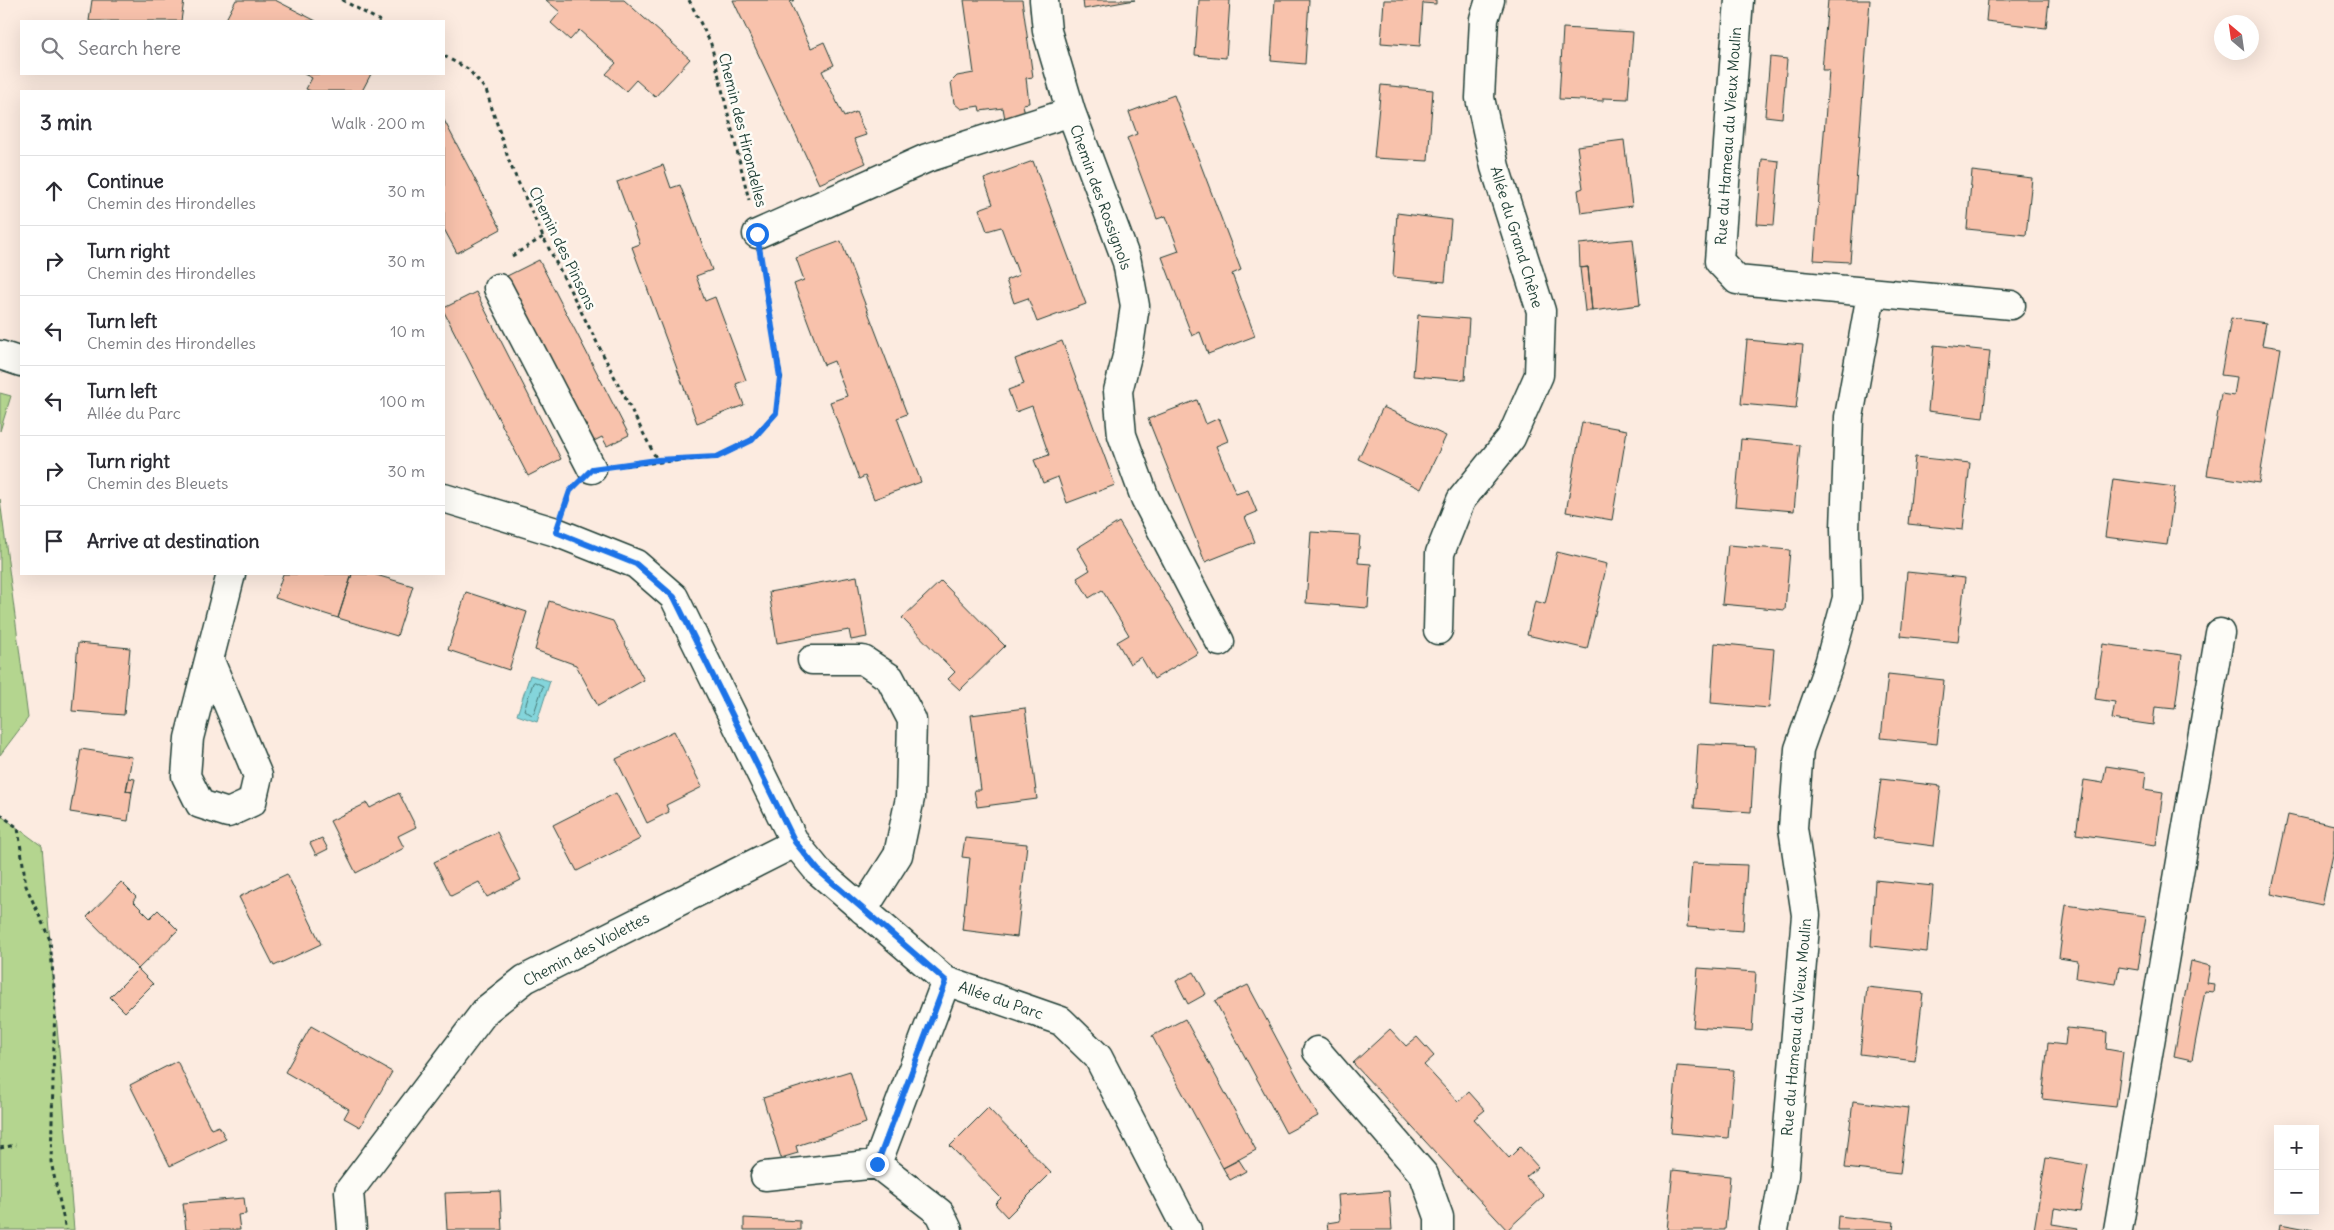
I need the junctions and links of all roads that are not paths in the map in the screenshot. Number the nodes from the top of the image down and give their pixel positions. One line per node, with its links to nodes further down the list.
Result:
1 (1044, 0): 4 (street, Chemin des Rossignols)
2 (1490, 0): 14 (street, Allée du Grand Chêne)
3 (1739, 0): 7 (street, Rue du Hameau du Vieux Moulin)
4 (1070, 112): 5 (street); 16 (street, Chemin des Rossignols)
5 (757, 234)
6 (498, 288): 11 (street)
7 (1871, 294): 8 (street, Rue du Hameau du Vieux Moulin); 29 (street, Rue du Hameau du Vieux Moulin)
8 (2011, 305)
9 (0, 356): 10 (street)
10 (20, 362)
11 (592, 469)
12 (445, 498): 19 (street, Allée du Parc)
13 (231, 575): 18 (street)
14 (1438, 630)
15 (2220, 633): 30 (street)
16 (1220, 642)
17 (812, 660): 20 (street)
18 (210, 661): 18 (street)
19 (795, 842): 20 (street, Allée du Parc); 25 (street, Chemin des Violettes)
20 (863, 910): 21 (street, Allée du Parc)
21 (946, 981): 23 (street); 27 (street, Allée du Parc)
22 (1317, 1051): 28 (street)
23 (877, 1164): 24 (street); 26 (street)
24 (765, 1176)
25 (352, 1230)
26 (948, 1230)
27 (1187, 1230)
28 (1440, 1230)
29 (1774, 1230)
30 (2118, 1230)

